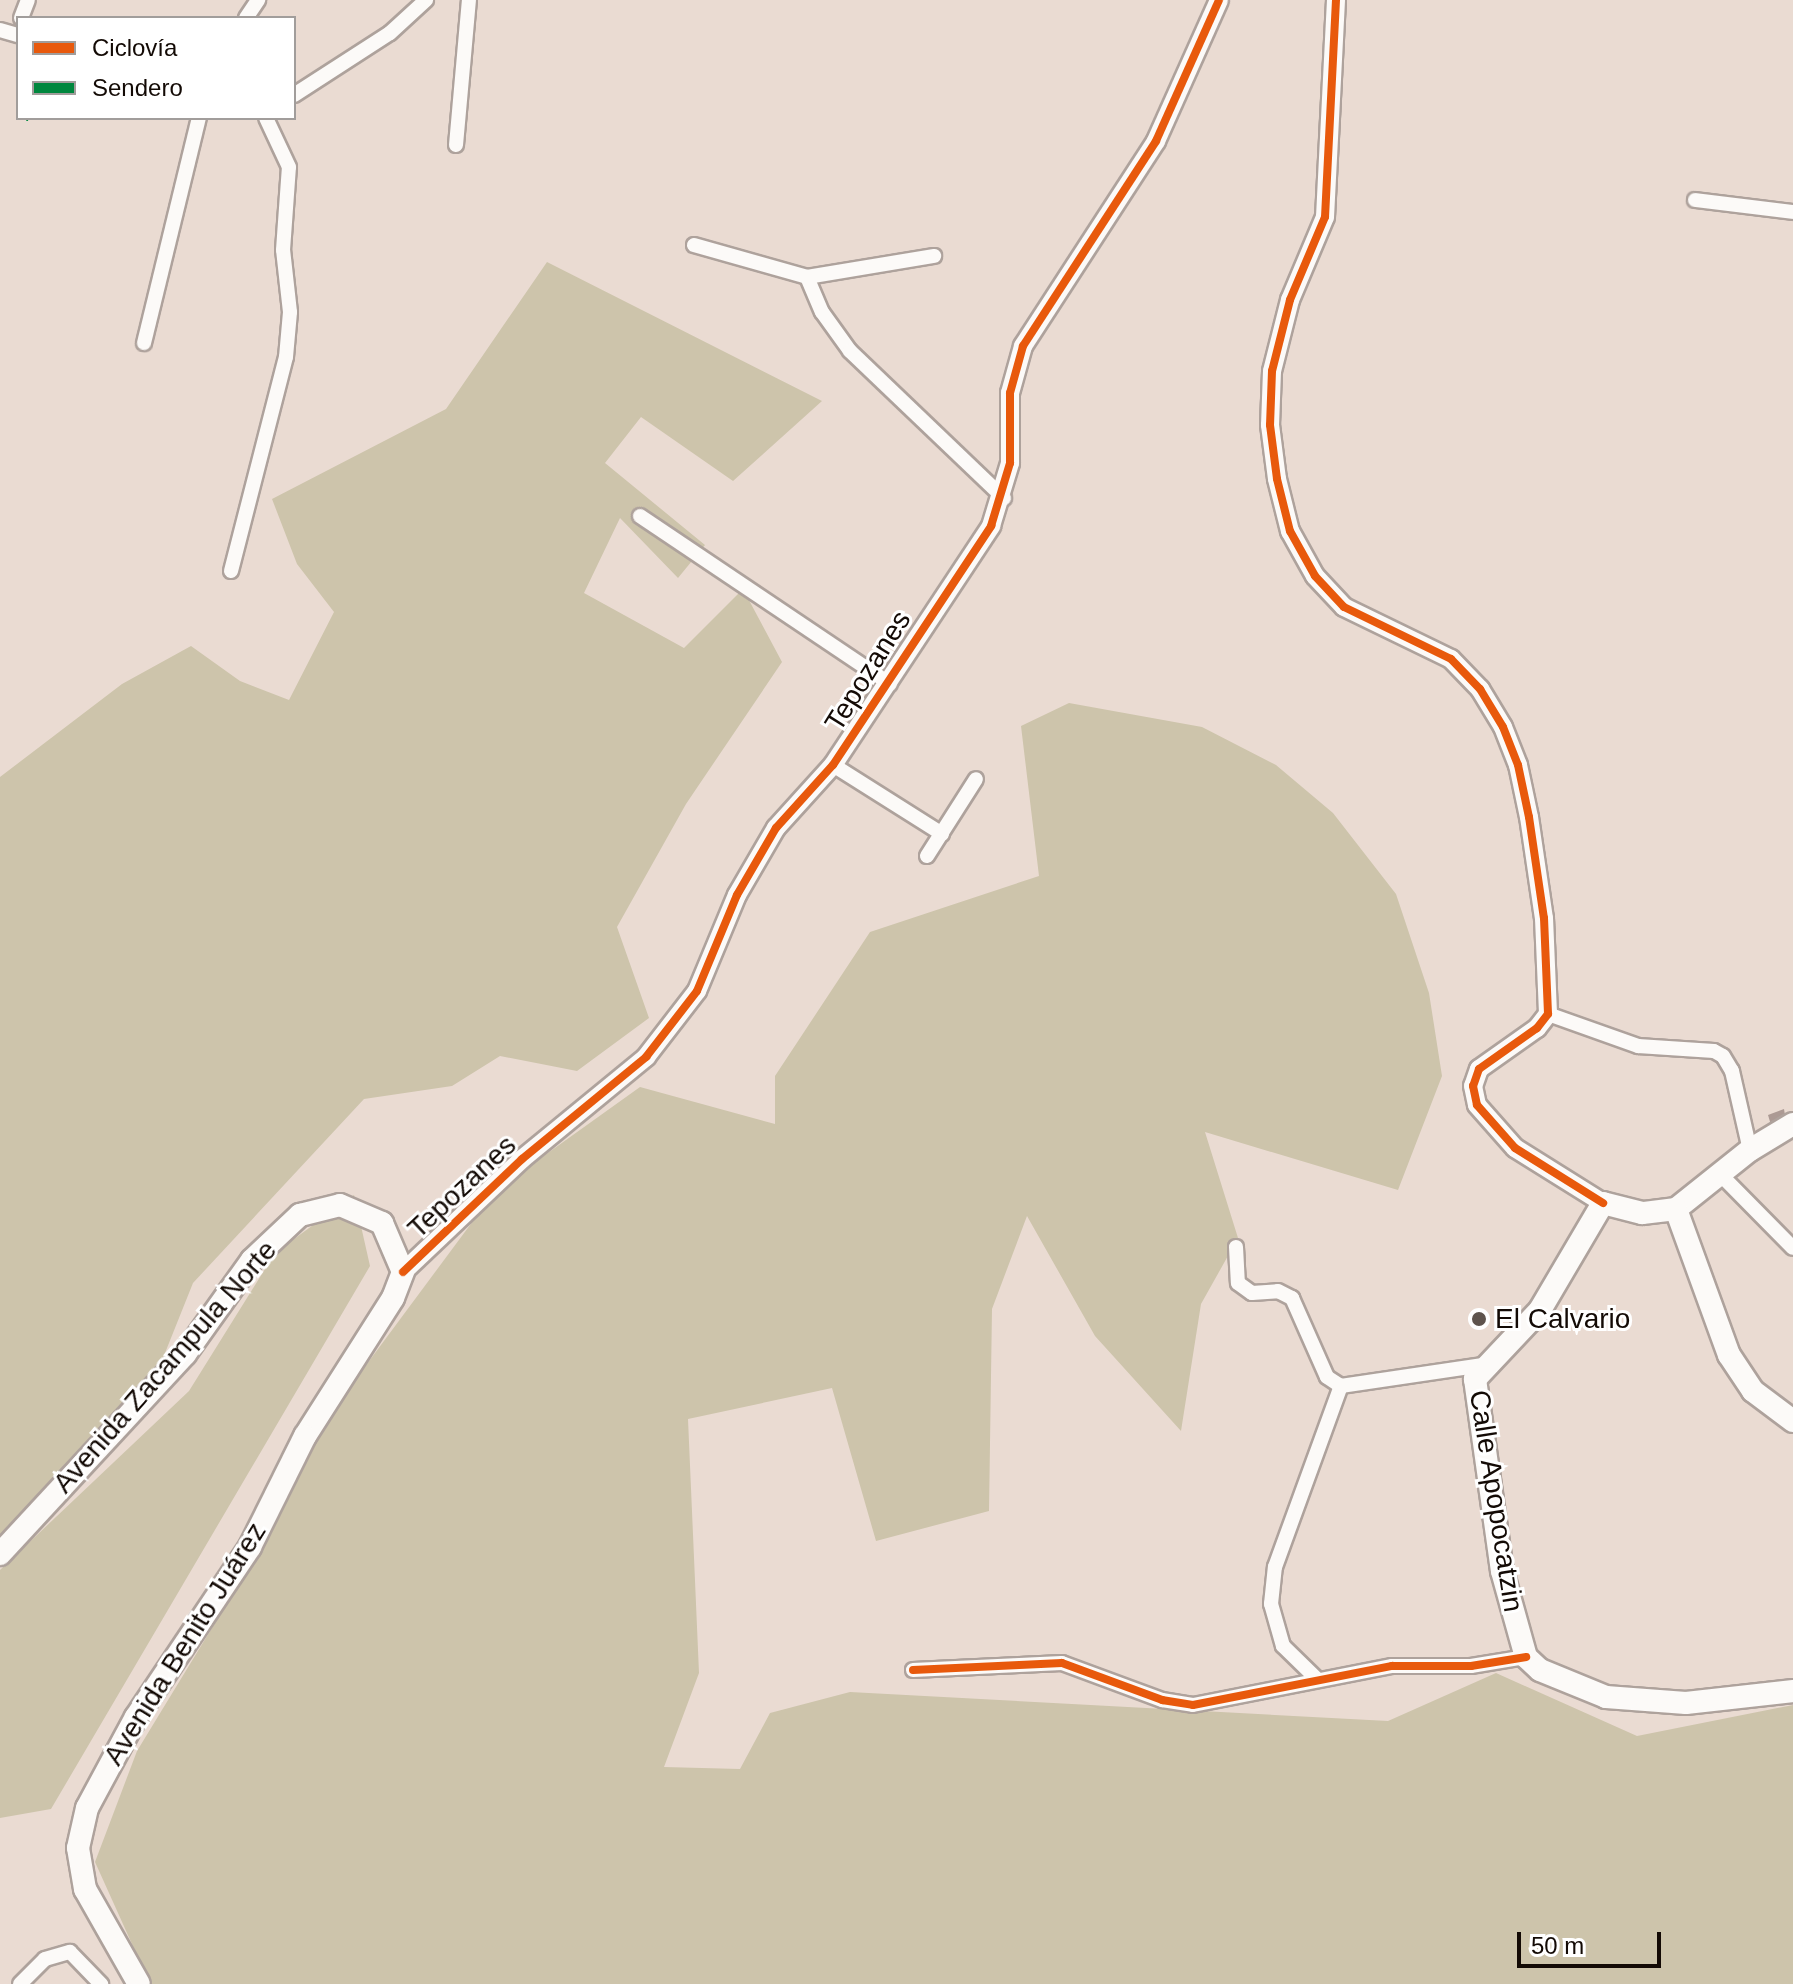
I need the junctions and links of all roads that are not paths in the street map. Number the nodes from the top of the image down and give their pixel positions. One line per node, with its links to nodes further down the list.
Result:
1 (426, 0): 5 (street)
2 (469, 0): 8 (street)
3 (1219, 0): 15 (street, Tepozanes)
4 (1336, 0): 23 (street)
5 (296, 94)
6 (199, 120): 14 (street)
7 (267, 120): 17 (street)
8 (456, 145)
9 (1695, 200): 10 (street)
10 (1793, 212)
11 (694, 245): 13 (street)
12 (934, 256): 13 (street)
13 (807, 277): 15 (street)
14 (144, 343)
15 (1004, 498): 18 (street, Tepozanes)
16 (640, 516): 18 (street)
17 (231, 571)
18 (890, 684): 19 (street, Tepozanes)
19 (833, 765): 21 (street); 31 (street, Tepozanes)
20 (976, 779): 21 (street)
21 (942, 834): 22 (street)
22 (927, 856)
23 (1548, 1014): 25 (street); 27 (street)
24 (1793, 1124): 25 (main road)
25 (1750, 1150): 26 (main road)
26 (1719, 1173): 28 (main road); 30 (street)
27 (1603, 1203): 28 (main road); 32 (main road, Calle Apopocatzin)
28 (1676, 1209): 34 (main road)
29 (1236, 1247): 33 (street)
30 (1793, 1248)
31 (403, 1272): 35 (main road, Avenida Zacampula Norte); 42 (main road, Avenida Benito Juárez)
32 (1484, 1365): 33 (street); 36 (main road, Calle Apopocatzin)
33 (1341, 1386): 38 (street)
34 (1793, 1421)
35 (0, 1554)
36 (1526, 1657): 38 (street); 39 (main road)
37 (913, 1670): 38 (street)
38 (1318, 1680)
39 (1793, 1691)
40 (20, 1984): 41 (street)
41 (101, 1984)
42 (139, 1984)

